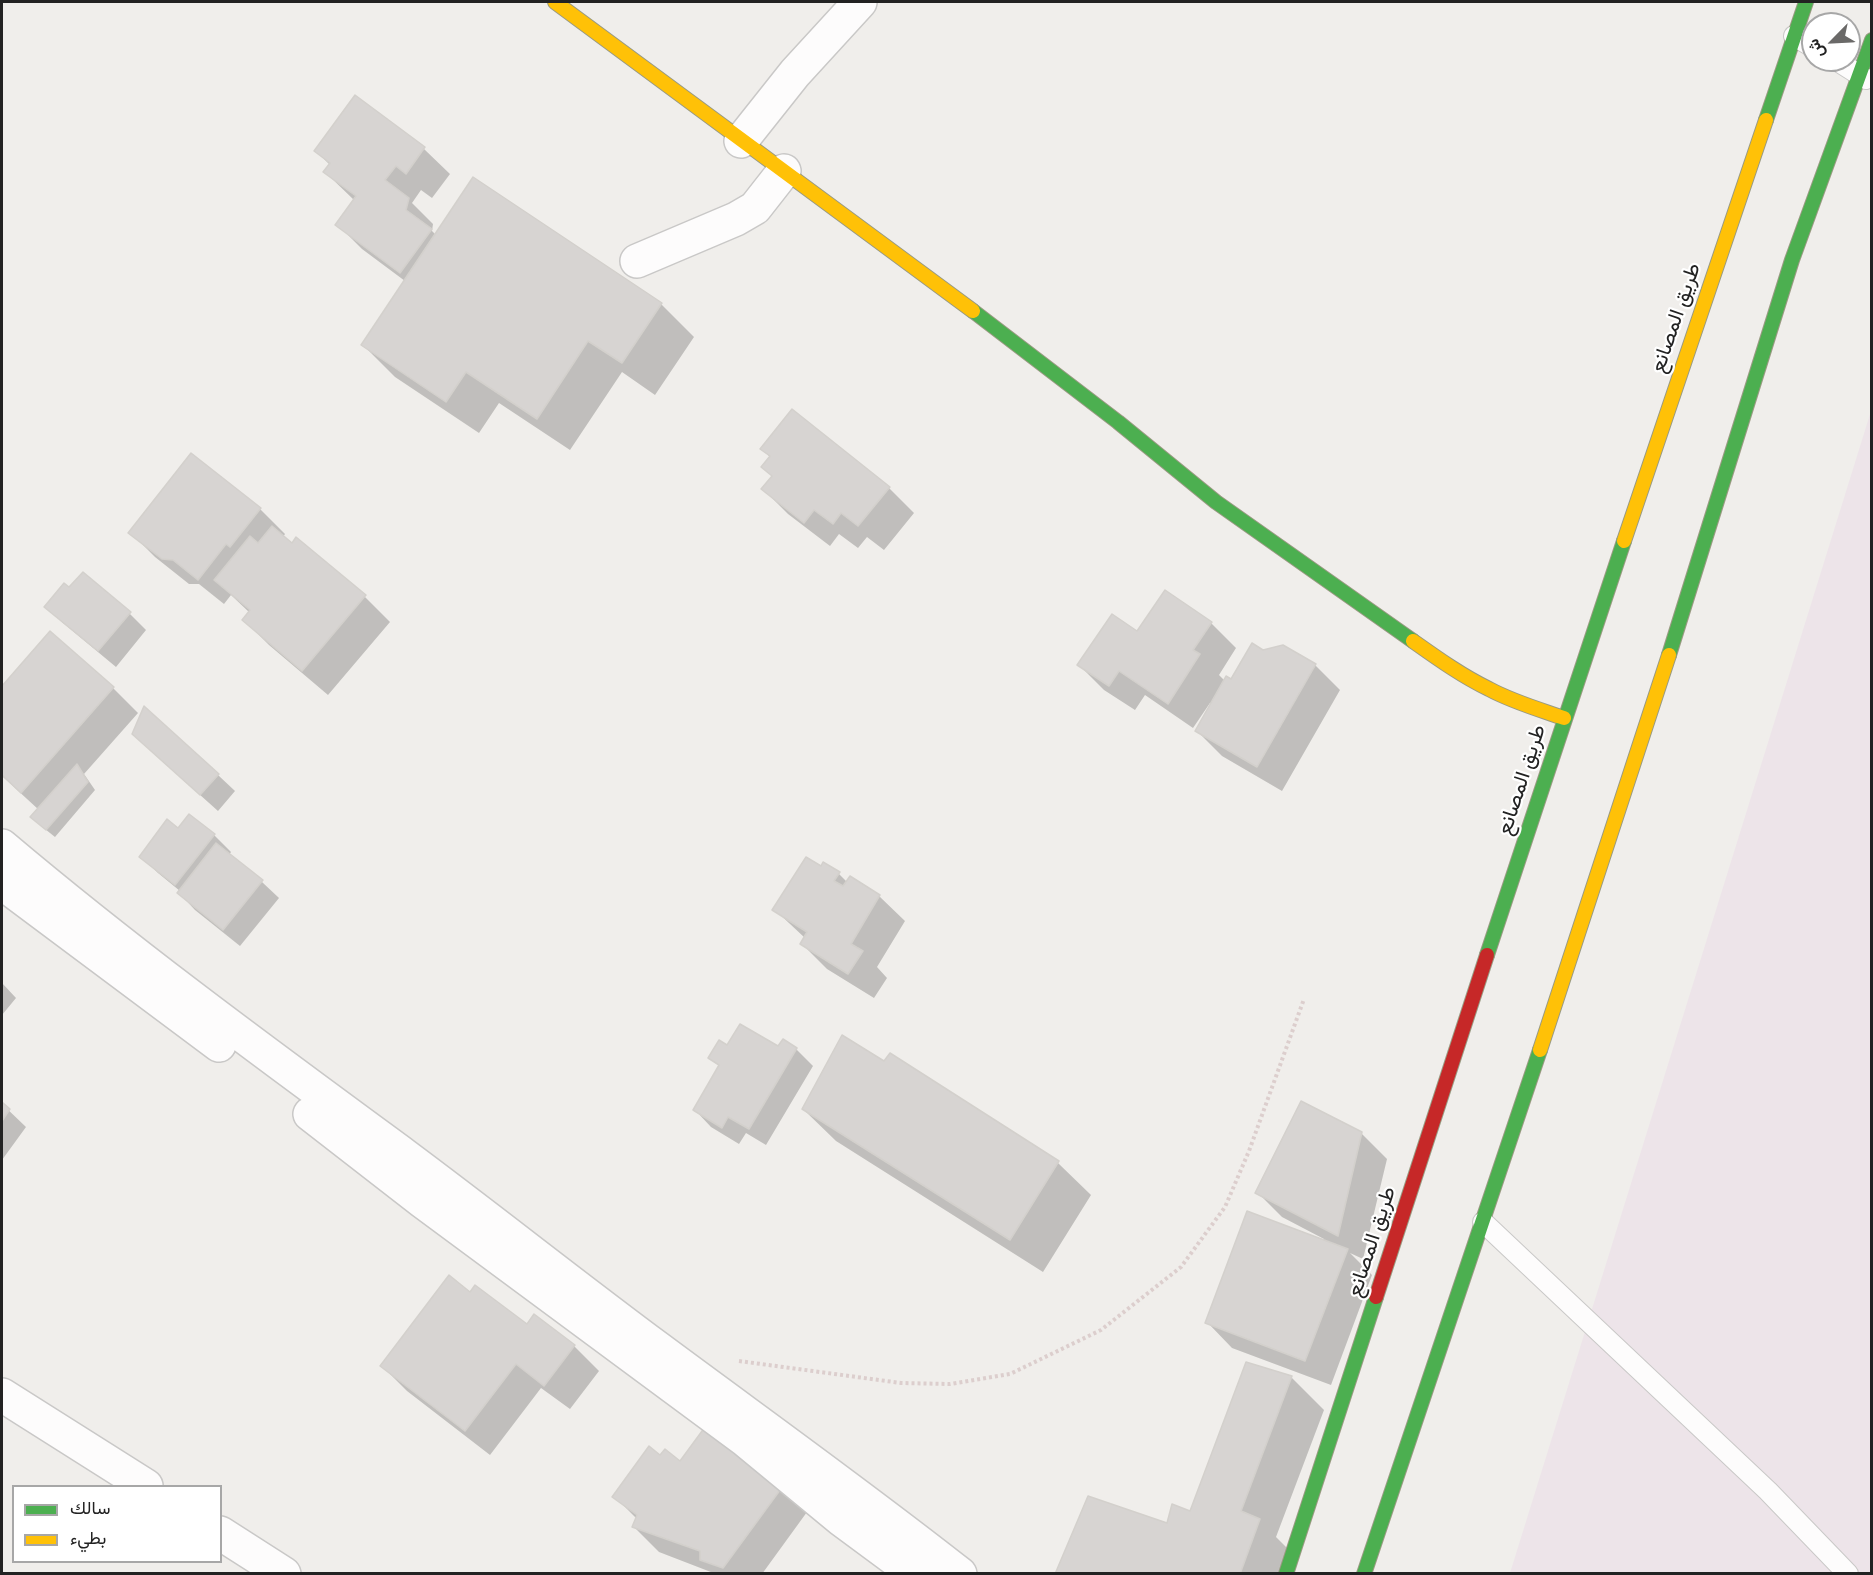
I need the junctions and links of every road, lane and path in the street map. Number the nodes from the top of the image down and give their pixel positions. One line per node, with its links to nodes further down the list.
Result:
1 (555, 2): 8 (main road)
2 (860, 2): 8 (street)
3 (1806, 2): 4 (main road, طريق المصانع)
4 (1794, 36): 5 (lane); 11 (main road, طريق المصانع)
5 (1801, 40)
6 (1872, 40): 7 (main road)
7 (1866, 79): 15 (main road)
8 (741, 141): 9 (main road)
9 (784, 171): 10 (street); 11 (main road)
10 (637, 261)
11 (1564, 718): 23 (main road, طريق المصانع)
12 (2, 846): 22 (street)
13 (2, 883): 21 (street)
14 (1304, 999): 16 (path)
15 (1483, 1222): 24 (main road); 25 (lane)
16 (737, 1360)
17 (2, 1395): 18 (street)
18 (144, 1485)
19 (222, 1534): 20 (street)
20 (284, 1574)
21 (915, 1574)
22 (960, 1574)
23 (1286, 1574)
24 (1364, 1574)
25 (1848, 1574)

